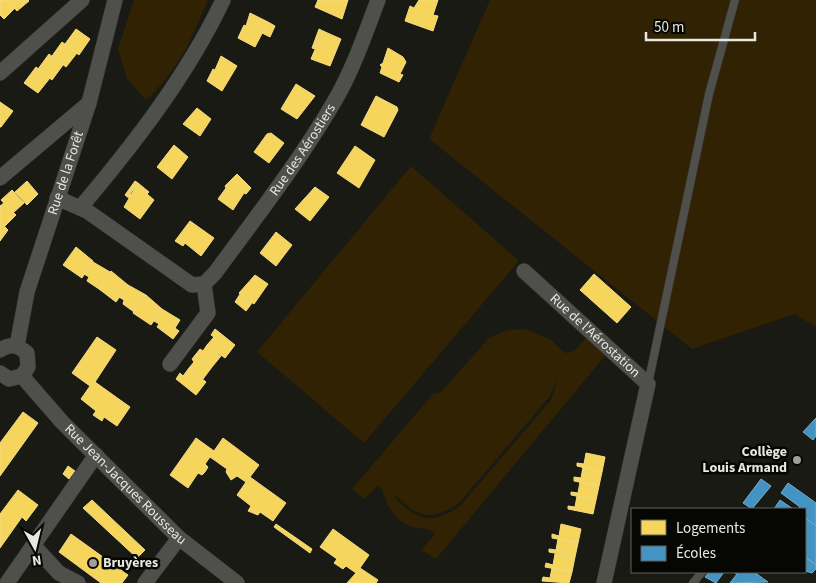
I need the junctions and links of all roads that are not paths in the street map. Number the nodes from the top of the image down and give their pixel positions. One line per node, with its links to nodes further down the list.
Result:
1 (82, 0): 6 (street)
2 (115, 0): 7 (street, Rue de la Forêt)
3 (223, 0): 10 (street)
4 (378, 0): 12 (street, Rue des Aérostiers)
5 (735, 0): 18 (lane)
6 (0, 73)
7 (89, 103): 8 (street); 9 (street, Rue de la Forêt)
8 (0, 178)
9 (57, 198): 10 (street); 13 (street, Rue de la Forêt)
10 (80, 208): 12 (street)
11 (524, 271): 18 (street, Rue de l'Aérostation)
12 (204, 284): 15 (street)
13 (18, 346): 14 (street); 17 (street)
14 (0, 350)
15 (170, 364)
16 (0, 373): 17 (street)
17 (22, 376): 19 (street, Rue Jean-Jacques Rousseau)
18 (648, 384): 28 (street, Rue de l'Aérostation)
19 (96, 454): 20 (street, Rue Jean-Jacques Rousseau); 21 (street)
20 (179, 538): 26 (street); 27 (street, Rue Jean-Jacques Rousseau)
21 (34, 546): 23 (street); 24 (street)
22 (701, 573): 29 (lane)
23 (55, 578): 25 (street)
24 (7, 583)
25 (78, 583)
26 (145, 583)
27 (238, 583)
28 (604, 583)
29 (693, 583)

